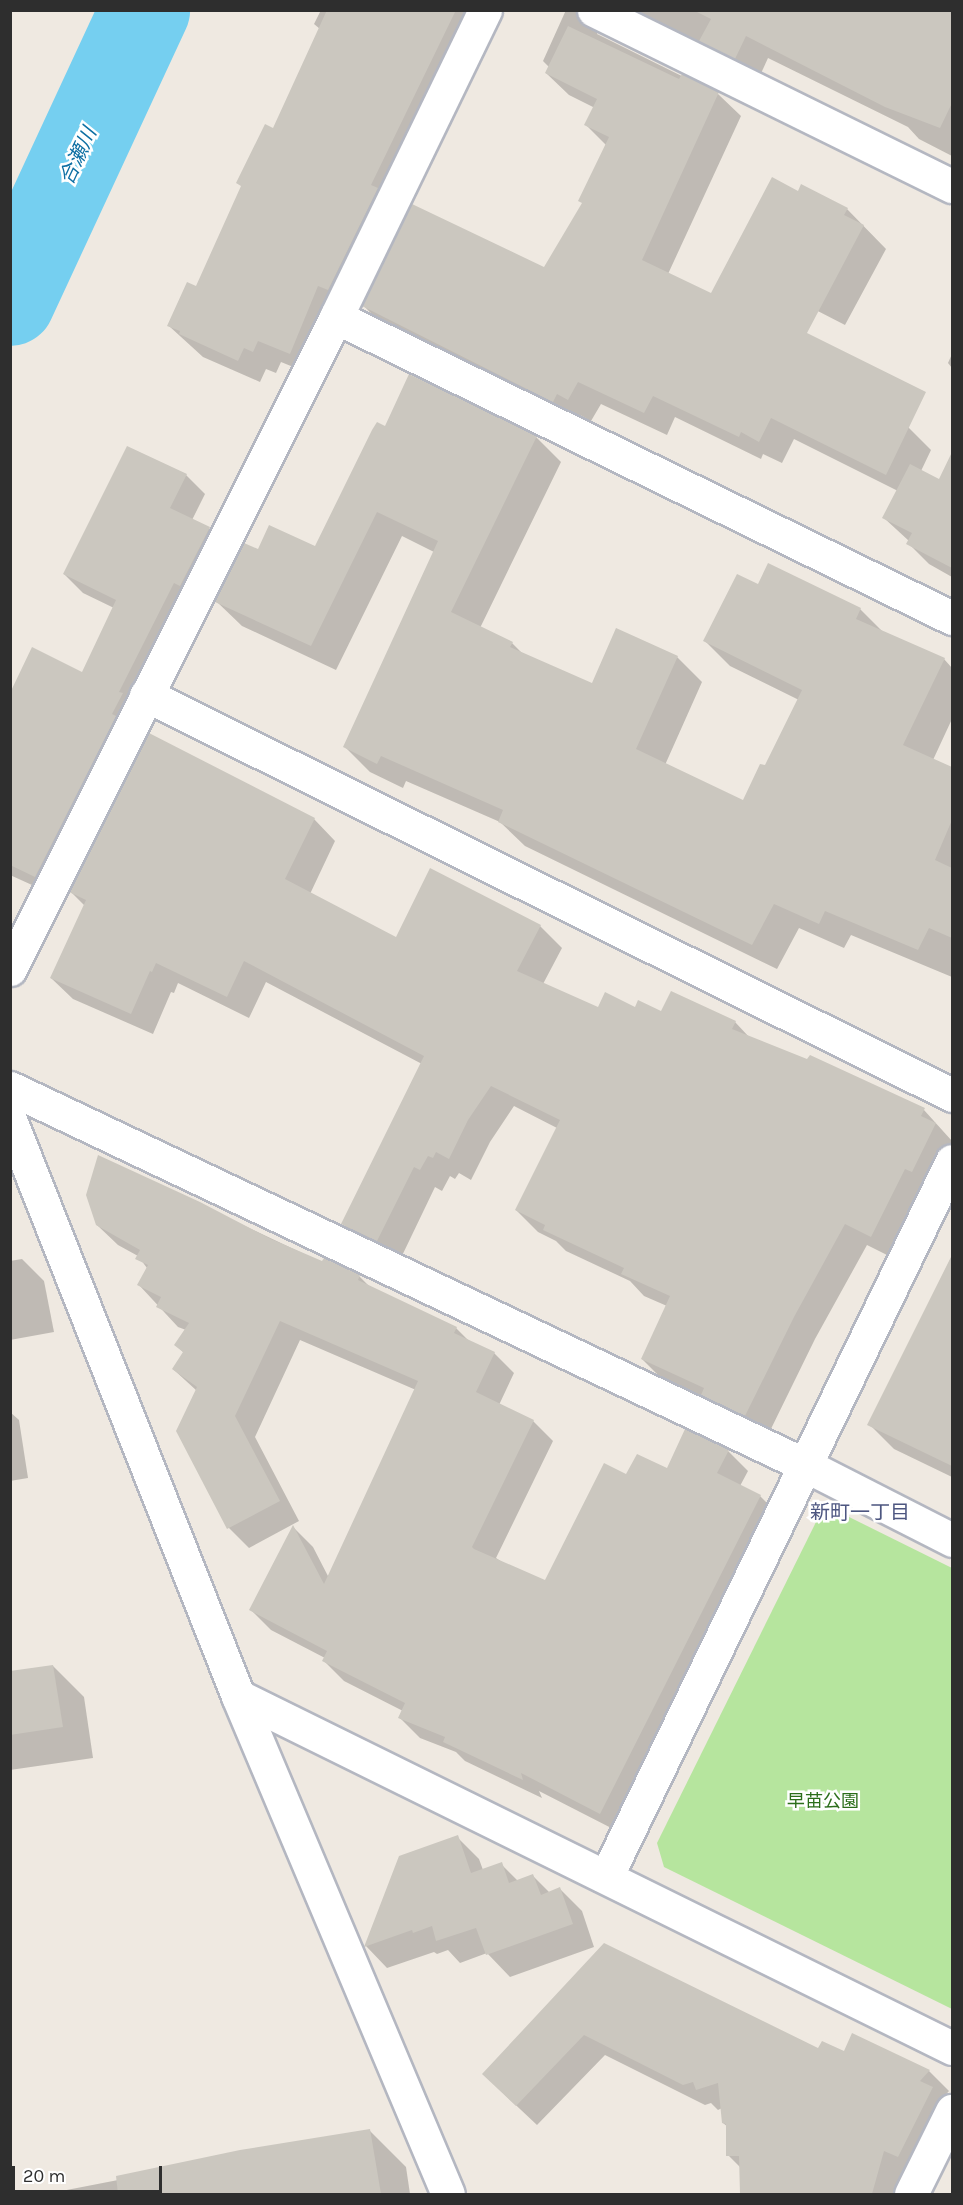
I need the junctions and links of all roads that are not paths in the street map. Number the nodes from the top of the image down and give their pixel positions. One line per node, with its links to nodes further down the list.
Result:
1 (485, 10): 4 (street)
2 (594, 10): 3 (street)
3 (952, 186)
4 (336, 317): 5 (street); 6 (street)
5 (952, 618)
6 (146, 695): 7 (street); 9 (street)
7 (10, 969)
8 (10, 1088): 12 (street)
9 (952, 1095)
10 (10, 1120): 14 (street)
11 (952, 1161): 12 (street)
12 (805, 1466): 13 (street); 15 (street)
13 (952, 1540)
14 (238, 1696): 15 (street); 18 (street)
15 (606, 1876): 16 (street)
16 (952, 2048)
17 (952, 2111): 19 (street)
18 (448, 2194)
19 (911, 2194)

